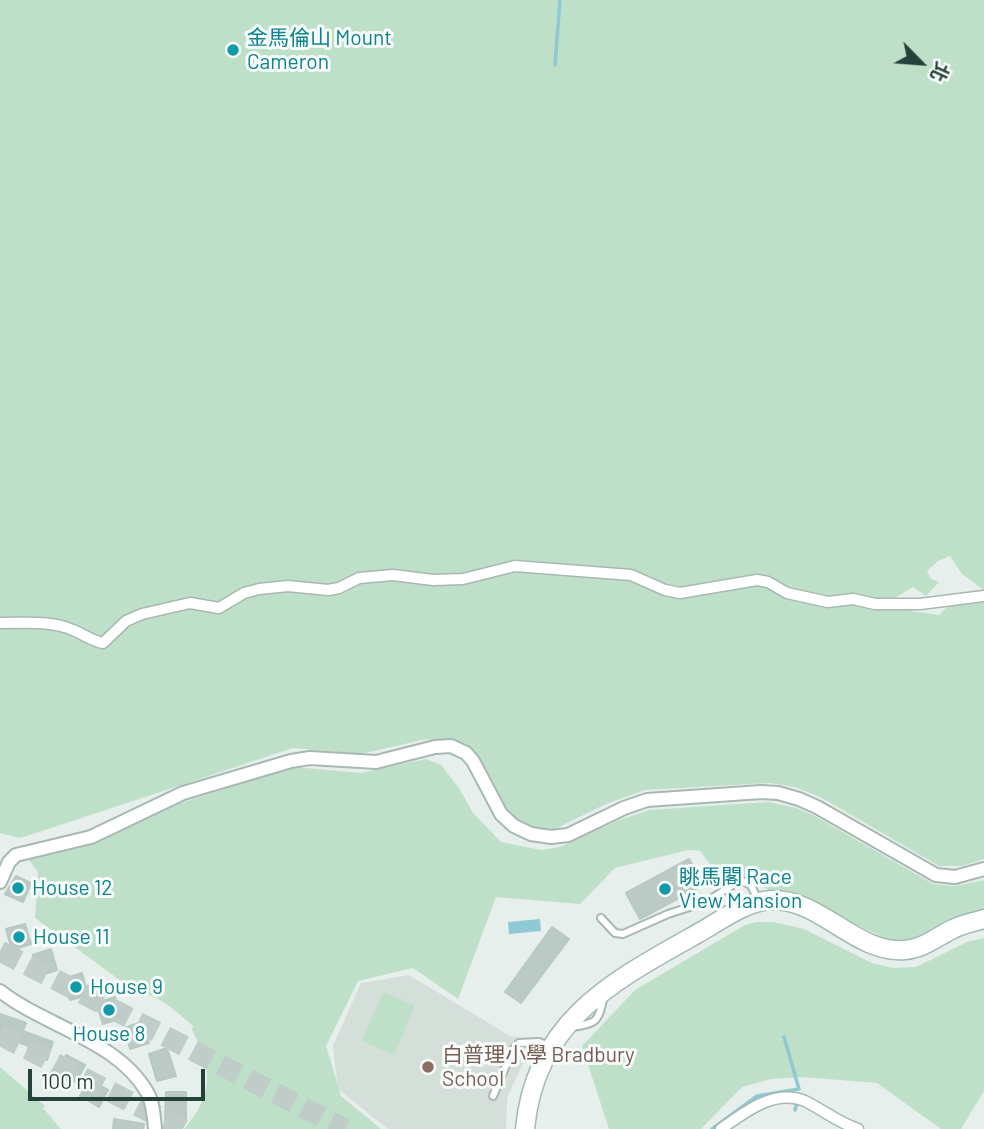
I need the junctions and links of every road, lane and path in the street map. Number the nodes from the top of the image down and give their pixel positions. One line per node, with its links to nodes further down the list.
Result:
1 (984, 596): 2 (street)
2 (0, 623)
3 (984, 869): 4 (street)
4 (0, 882)
5 (758, 902): 6 (lane); 7 (main road); 9 (main road)
6 (601, 918)
7 (984, 919)
8 (0, 991): 11 (street)
9 (551, 1047): 10 (lane); 12 (main road)
10 (493, 1096)
11 (155, 1129)
12 (525, 1129)
13 (721, 1129): 14 (street)
14 (858, 1129)

